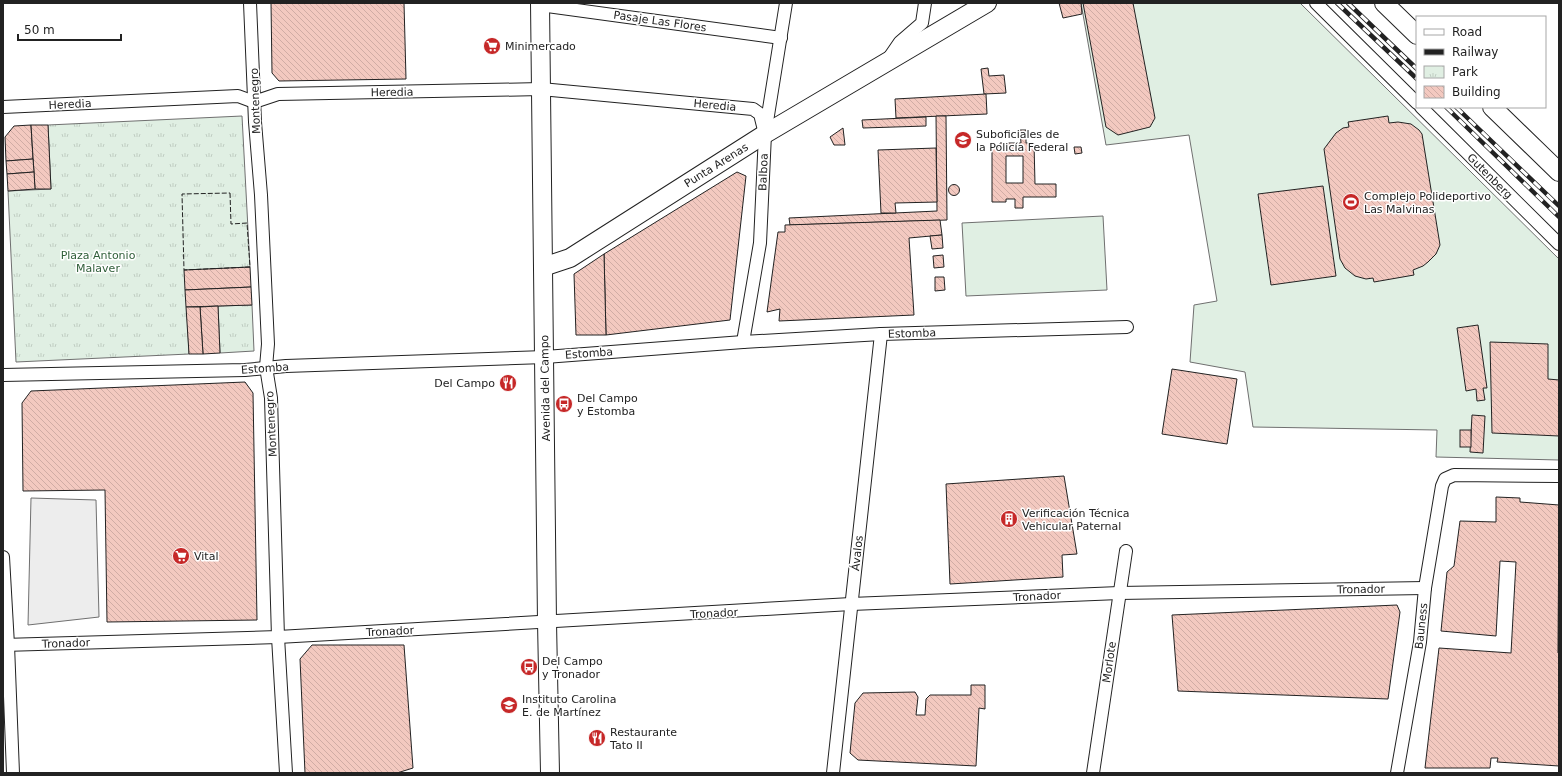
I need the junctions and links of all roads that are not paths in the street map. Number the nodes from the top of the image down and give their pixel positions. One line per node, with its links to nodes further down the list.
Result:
1 (250, 3): 12 (street, Montenegro)
2 (786, 3): 9 (street, Balboa)
3 (925, 3): 10 (street, Punta Arenas)
4 (987, 3): 10 (main road, Punta Arenas)
5 (1316, 3): 13 (street)
6 (1384, 3): 8 (main road)
7 (540, 4): 9 (street, Pasaje Las Flores); 11 (main road, Avenida del Campo)
8 (1416, 34)
9 (781, 38): 17 (street, Balboa)
10 (888, 60): 17 (main road, Punta Arenas)
11 (541, 89): 12 (street, Heredia); 17 (street, Heredia); 20 (main road, Avenida del Campo)
12 (254, 102): 14 (street, Heredia); 25 (street, Montenegro)
13 (1416, 102)
14 (3, 107)
15 (1422, 108): 19 (street, Gutenberg)
16 (1493, 108): 18 (main road)
17 (765, 134): 20 (main road, Punta Arenas); 23 (street, Balboa)
18 (1559, 172)
19 (1559, 244)
20 (543, 267): 24 (main road, Avenida del Campo)
21 (1127, 327): 22 (street, Estomba)
22 (880, 334): 23 (street, Estomba); 32 (street, Ávalos)
23 (743, 342): 24 (street, Estomba)
24 (545, 357): 25 (street, Estomba); 33 (main road, Avenida del Campo)
25 (266, 367): 26 (street, Estomba); 34 (street, Montenegro)
26 (3, 375)
27 (1559, 476): 30 (street, Bauness)
28 (1126, 551): 31 (street, Morlote)
29 (3, 557): 35 (street)
30 (1424, 588): 31 (street, Tronador); 42 (street, Bauness)
31 (1119, 593): 32 (street, Tronador); 41 (street, Morlote)
32 (852, 604): 33 (street, Tronador); 40 (street, Ávalos)
33 (547, 622): 34 (street, Tronador); 39 (main road, Avenida del Campo)
34 (278, 636): 35 (street, Tronador); 38 (street, Montenegro)
35 (6, 645): 36 (street)
36 (7, 755): 37 (street)
37 (12, 773)
38 (286, 773)
39 (550, 773)
40 (833, 773)
41 (1093, 773)
42 (1397, 773)

